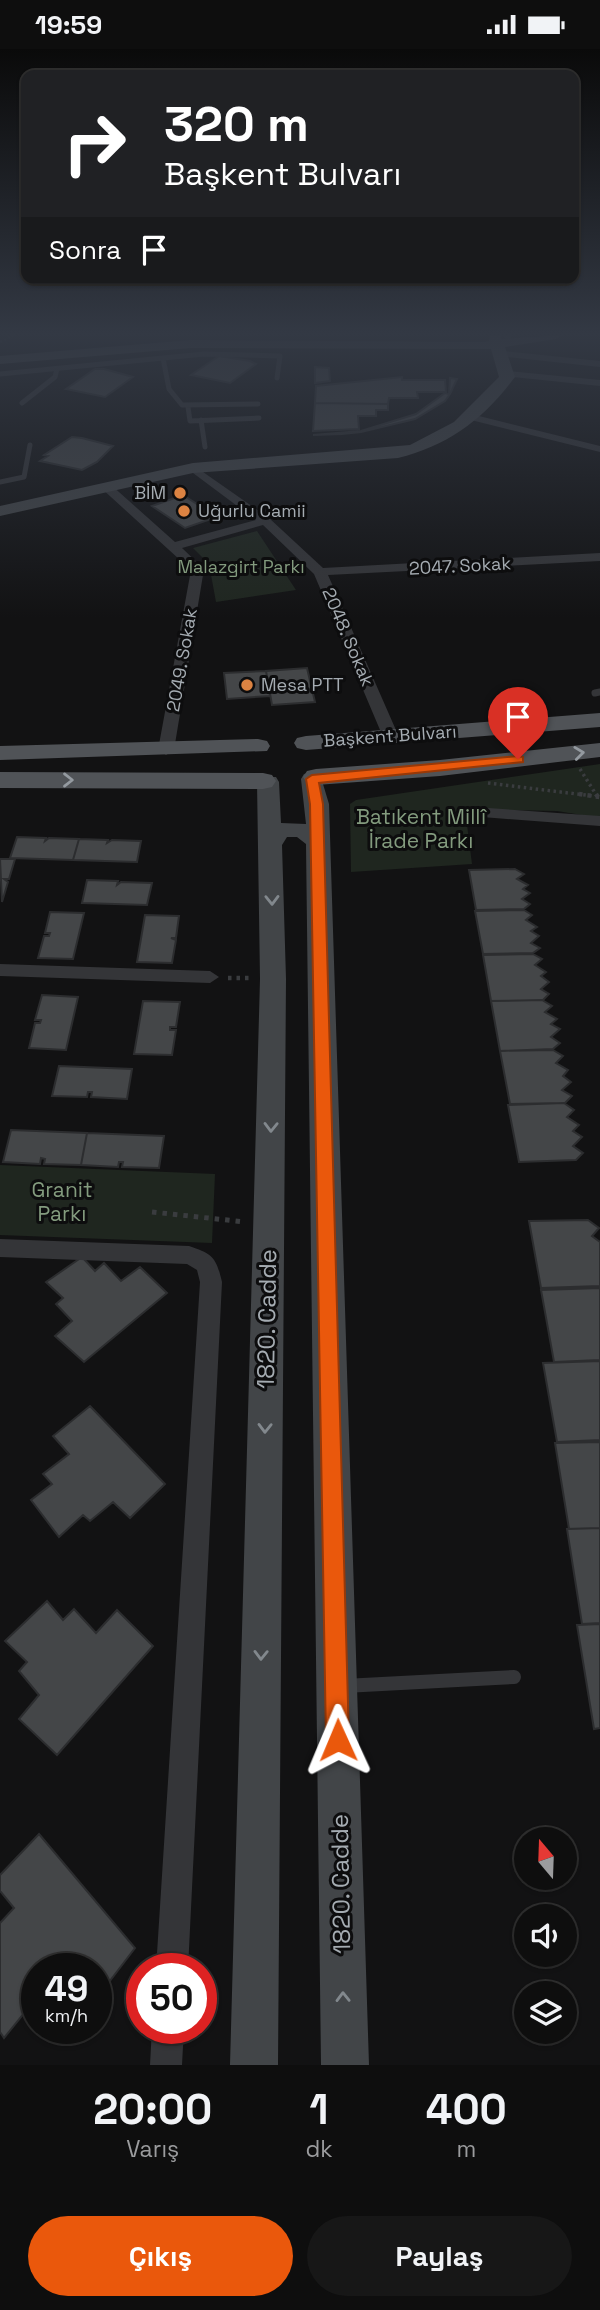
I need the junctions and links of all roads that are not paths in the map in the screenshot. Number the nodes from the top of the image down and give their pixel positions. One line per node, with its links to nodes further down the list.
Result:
1 (202, 429): 5 (lane)
2 (455, 429): 7 (main road)
3 (520, 429): 6 (street)
4 (30, 445): 8 (lane)
5 (205, 447)
6 (600, 449)
7 (193, 468): 9 (main road); 11 (street, 2048. Sokak)
8 (0, 482)
9 (106, 487): 10 (main road); 12 (street, 2049. Sokak)
10 (0, 511)
11 (265, 521): 12 (street); 14 (street, 2048. Sokak)
12 (175, 546): 20 (street, 2049. Sokak)
13 (600, 557): 14 (street, 2047. Sokak)
14 (320, 572): 17 (street, 2048. Sokak)
15 (600, 720): 16 (main road, Başkent Bulvarı)
16 (430, 734): 17 (main road, Başkent Bulvarı); 23 (main road)
17 (391, 737): 18 (main road, Başkent Bulvarı)
18 (306, 743): 19 (main road); 24 (main road)
19 (258, 746): 20 (main road); 27 (main road)
20 (157, 750): 22 (main road); 26 (main road)
21 (600, 750): 23 (main road, Başkent Bulvarı, one-way to 21)
22 (0, 753)
23 (440, 768): 24 (main road, Başkent Bulvarı)
24 (314, 778): 27 (main road); 30 (main road, 1820. Cadde)
25 (0, 780): 26 (main road, one-way to 26)
26 (142, 781): 27 (main road)
27 (265, 782): 31 (main road, 1820. Cadde)
28 (488, 813): 29 (street)
29 (600, 821)
30 (317, 841): 31 (main road); 36 (main road, 1820. Cadde)
31 (269, 846): 40 (main road, 1820. Cadde, one-way to 40)
32 (0, 970): 33 (street)
33 (210, 977)
34 (0, 1248): 37 (street)
35 (513, 1677): 36 (lane)
36 (336, 1686): 41 (main road, 1820. Cadde, one-way to 36)
37 (173, 1953)
38 (168, 2044): 39 (street)
39 (166, 2065)
40 (254, 2065)
41 (345, 2065)

